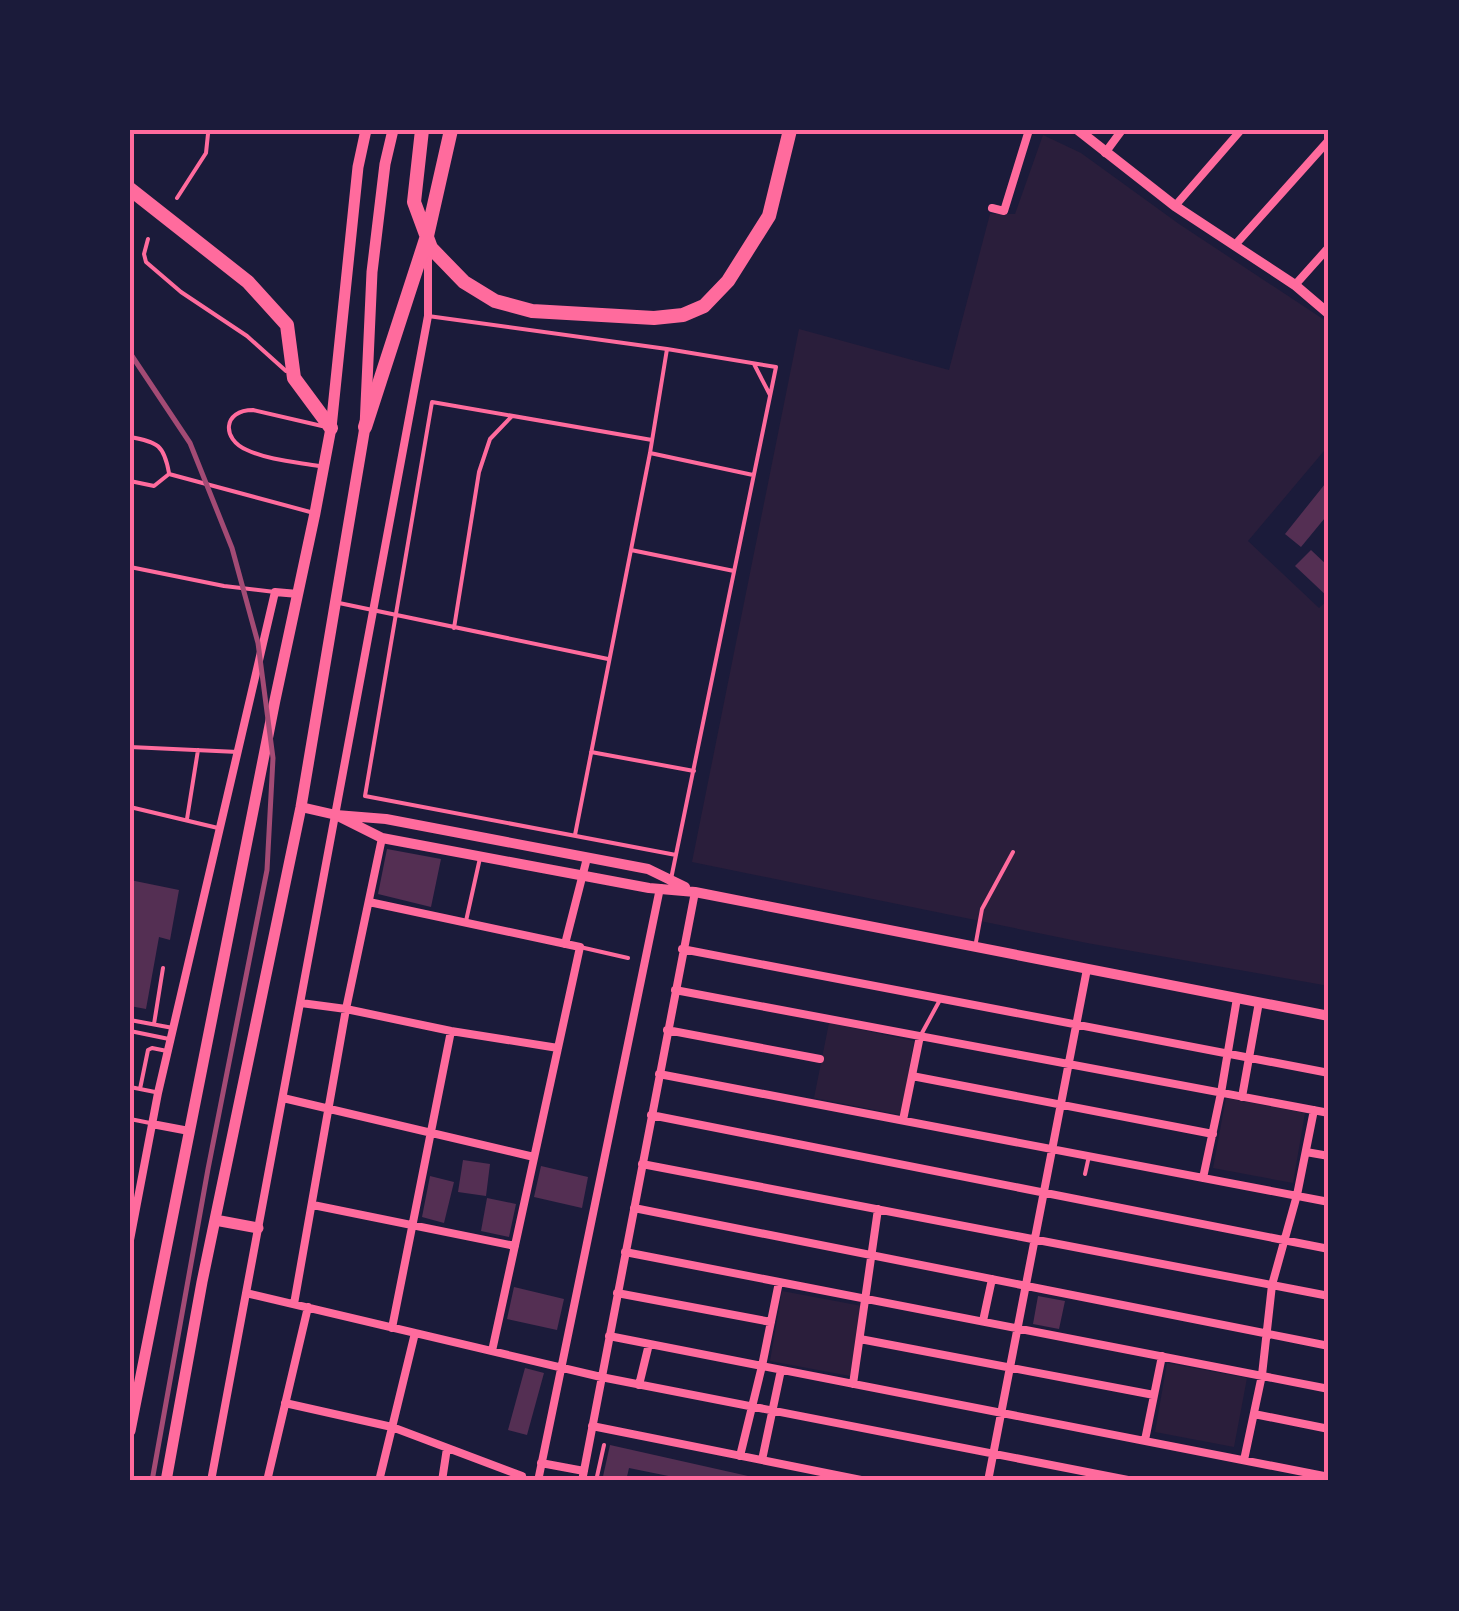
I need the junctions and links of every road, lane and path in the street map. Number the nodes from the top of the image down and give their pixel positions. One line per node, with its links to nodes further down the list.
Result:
1 (366, 130): 30 (main road)
2 (392, 130): 29 (main road)
3 (422, 130): 5 (highway)
4 (451, 130): 17 (highway)
5 (790, 130)
6 (1029, 130): 16 (street)
7 (1122, 130): 12 (street)
8 (1241, 130): 15 (street)
9 (1084, 132): 12 (street)
10 (208, 134): 14 (lane)
11 (1329, 140): 19 (street)
12 (1105, 152): 15 (street)
13 (130, 189): 26 (highway)
14 (177, 198)
15 (1175, 206): 19 (street)
16 (992, 208)
17 (428, 236): 23 (street); 29 (highway)
18 (148, 239): 26 (lane)
19 (1235, 245): 21 (street)
20 (1329, 247): 21 (street)
21 (1295, 286): 22 (street)
22 (1329, 314)
23 (428, 316): 24 (lane); 45 (street)
24 (667, 349): 25 (lane); 32 (lane)
25 (754, 364): 27 (lane); 27 (lane)
26 (294, 378): 30 (highway)
27 (770, 396): 36 (lane)
28 (512, 416): 32 (lane); 46 (lane); 47 (lane)
29 (364, 427): 44 (main road)
30 (330, 428): 34 (main road); 34 (lane)
31 (130, 438): 35 (lane)
32 (652, 440): 33 (lane)
33 (650, 453): 36 (lane); 39 (lane)
34 (324, 467): 38 (main road)
35 (169, 474): 37 (lane); 38 (lane)
36 (754, 475): 41 (lane)
37 (130, 481)
38 (316, 513): 43 (main road)
39 (631, 550): 41 (lane); 48 (lane)
40 (130, 568): 42 (lane)
41 (734, 571): 53 (lane)
42 (275, 592): 43 (street); 51 (street)
43 (298, 594): 116 (main road)
44 (334, 602): 45 (lane); 55 (main road)
45 (374, 611): 46 (lane); 56 (street)
46 (396, 616): 47 (lane); 59 (lane)
47 (454, 628): 48 (lane)
48 (609, 659): 52 (lane)
49 (130, 747): 50 (lane)
50 (198, 750): 51 (lane); 57 (lane)
51 (238, 752): 58 (street)
52 (591, 752): 53 (lane); 59 (lane)
53 (694, 771): 62 (lane)
54 (130, 807): 57 (lane)
55 (300, 807): 56 (street); 133 (main road)
56 (336, 815): 60 (street); 64 (street); 80 (street)
57 (186, 821): 58 (lane)
58 (220, 829): 87 (street)
59 (574, 836): 62 (lane)
60 (382, 838): 63 (street); 68 (street)
61 (1012, 852): 72 (lane)
62 (676, 855): 66 (lane)
63 (480, 857): 65 (street); 69 (lane)
64 (587, 858): 65 (street); 66 (street)
65 (582, 875): 66 (street); 70 (street)
66 (667, 886): 67 (street); 166 (street)
67 (695, 892): 72 (street); 73 (street)
68 (369, 902): 69 (street); 82 (street)
69 (466, 921): 70 (street)
70 (565, 944): 71 (street)
71 (580, 947): 74 (lane); 93 (street)
72 (976, 947): 76 (street)
73 (682, 949): 77 (street); 78 (street)
74 (628, 958)
75 (163, 968): 85 (lane)
76 (1087, 968): 79 (street); 86 (street)
77 (675, 990): 88 (street); 91 (street)
78 (941, 998): 86 (street); 91 (lane)
79 (1237, 998): 81 (street); 95 (street)
80 (301, 1002): 82 (street); 107 (street)
81 (1260, 1002): 83 (street); 96 (street)
82 (346, 1009): 90 (street); 109 (street)
83 (1329, 1016)
84 (130, 1020): 85 (lane)
85 (154, 1024): 87 (lane)
86 (1075, 1024): 95 (street); 98 (street)
87 (173, 1028): 92 (street)
88 (667, 1030): 97 (street); 100 (street)
89 (130, 1031): 92 (lane)
90 (450, 1031): 93 (street); 117 (street)
91 (920, 1036): 98 (street); 101 (street)
92 (171, 1039): 94 (street)
93 (558, 1048): 123 (street)
94 (168, 1052): 103 (lane); 104 (street)
95 (1228, 1053): 96 (street); 105 (street)
96 (1250, 1058): 99 (street); 106 (street)
97 (820, 1059)
98 (1067, 1064): 105 (street); 108 (street)
99 (1329, 1073)
100 (659, 1074): 112 (street); 114 (street)
101 (912, 1076): 108 (street); 114 (street)
102 (130, 1087): 103 (lane)
103 (140, 1089): 104 (lane)
104 (158, 1093): 115 (street)
105 (1221, 1093): 106 (street); 118 (street)
106 (1242, 1097): 110 (street)
107 (283, 1098): 109 (street); 135 (street)
108 (1060, 1104): 118 (street); 119 (street)
109 (330, 1109): 117 (street); 130 (street)
110 (1314, 1110): 111 (street); 120 (street)
111 (1329, 1113)
112 (651, 1116): 124 (street); 127 (street)
113 (130, 1120): 115 (lane)
114 (904, 1120): 119 (street)
115 (152, 1124): 116 (street); 137 (street)
116 (190, 1131): 183 (main road)
117 (430, 1133): 123 (street); 134 (street)
118 (1212, 1134): 126 (street)
119 (1051, 1148): 121 (street); 127 (street)
120 (1306, 1152): 122 (street); 128 (street)
121 (1089, 1156): 125 (lane); 126 (street)
122 (1329, 1156)
123 (534, 1157): 139 (street)
124 (642, 1164): 131 (street); 132 (street)
125 (1085, 1174)
126 (1203, 1178): 128 (street)
127 (1043, 1192): 136 (street); 138 (street)
128 (1297, 1195): 129 (street); 138 (street)
129 (1329, 1202)
130 (313, 1205): 134 (street); 151 (street)
131 (634, 1208): 141 (street); 142 (street)
132 (878, 1209): 136 (street); 142 (street)
133 (215, 1220): 135 (main road); 197 (main road)
134 (413, 1224): 139 (street); 155 (street)
135 (258, 1228): 147 (street)
136 (1034, 1239): 145 (street); 146 (street)
137 (130, 1240)
138 (1284, 1240): 140 (street); 146 (street)
139 (514, 1246): 163 (street)
140 (1329, 1249)
141 (625, 1252): 144 (street); 148 (street)
142 (870, 1255): 143 (street); 150 (street)
143 (992, 1279): 145 (street); 153 (street)
144 (779, 1282): 150 (street); 154 (street)
145 (1025, 1285): 156 (street); 158 (street)
146 (1272, 1285): 149 (street); 158 (street)
147 (246, 1293): 151 (street); 195 (street)
148 (618, 1294): 154 (street); 159 (street)
149 (1329, 1296)
150 (867, 1299): 153 (street); 160 (street)
151 (294, 1304): 152 (street)
152 (308, 1307): 155 (street); 175 (street)
153 (983, 1321): 156 (street)
154 (771, 1322): 165 (street)
155 (392, 1328): 157 (street)
156 (1017, 1328): 164 (street); 167 (street)
157 (415, 1333): 163 (street); 181 (street)
158 (1266, 1333): 162 (street); 169 (street)
159 (609, 1336): 161 (street); 170 (street)
160 (860, 1339): 167 (street); 171 (street)
161 (649, 1344): 165 (street); 172 (street)
162 (1329, 1346)
163 (492, 1351): 166 (street)
164 (1162, 1356): 169 (street); 174 (street)
165 (762, 1366): 168 (street); 176 (street)
166 (560, 1368): 170 (street); 191 (street)
167 (1010, 1368): 174 (street); 178 (street)
168 (781, 1370): 171 (street); 177 (street)
169 (1262, 1375): 173 (street); 179 (street)
170 (602, 1378): 172 (street); 180 (street)
171 (854, 1384): 178 (street)
172 (640, 1385): 176 (street)
173 (1329, 1389)
174 (1154, 1395): 184 (street)
175 (285, 1402): 181 (street); 198 (street)
176 (752, 1406): 177 (street); 188 (street)
177 (772, 1411): 187 (street); 189 (street)
178 (1001, 1412): 184 (street); 187 (street)
179 (1254, 1414): 182 (street); 190 (street)
180 (592, 1426): 188 (street); 193 (street)
181 (392, 1427): 186 (street); 199 (street)
182 (1329, 1428)
183 (130, 1431)
184 (1145, 1440): 190 (street)
185 (604, 1446): 202 (lane)
186 (447, 1448): 192 (street); 200 (street)
187 (994, 1454): 203 (street); 204 (street)
188 (740, 1456): 189 (street)
189 (762, 1460): 196 (street)
190 (1244, 1460): 194 (street)
191 (541, 1463): 193 (street); 201 (street)
192 (522, 1476)
193 (583, 1476)
194 (1329, 1477)
195 (214, 1480)
196 (860, 1480)
197 (166, 1481)
198 (267, 1481)
199 (379, 1481)
200 (442, 1481)
201 (538, 1481)
202 (596, 1481)
203 (988, 1481)
204 (1134, 1481)

